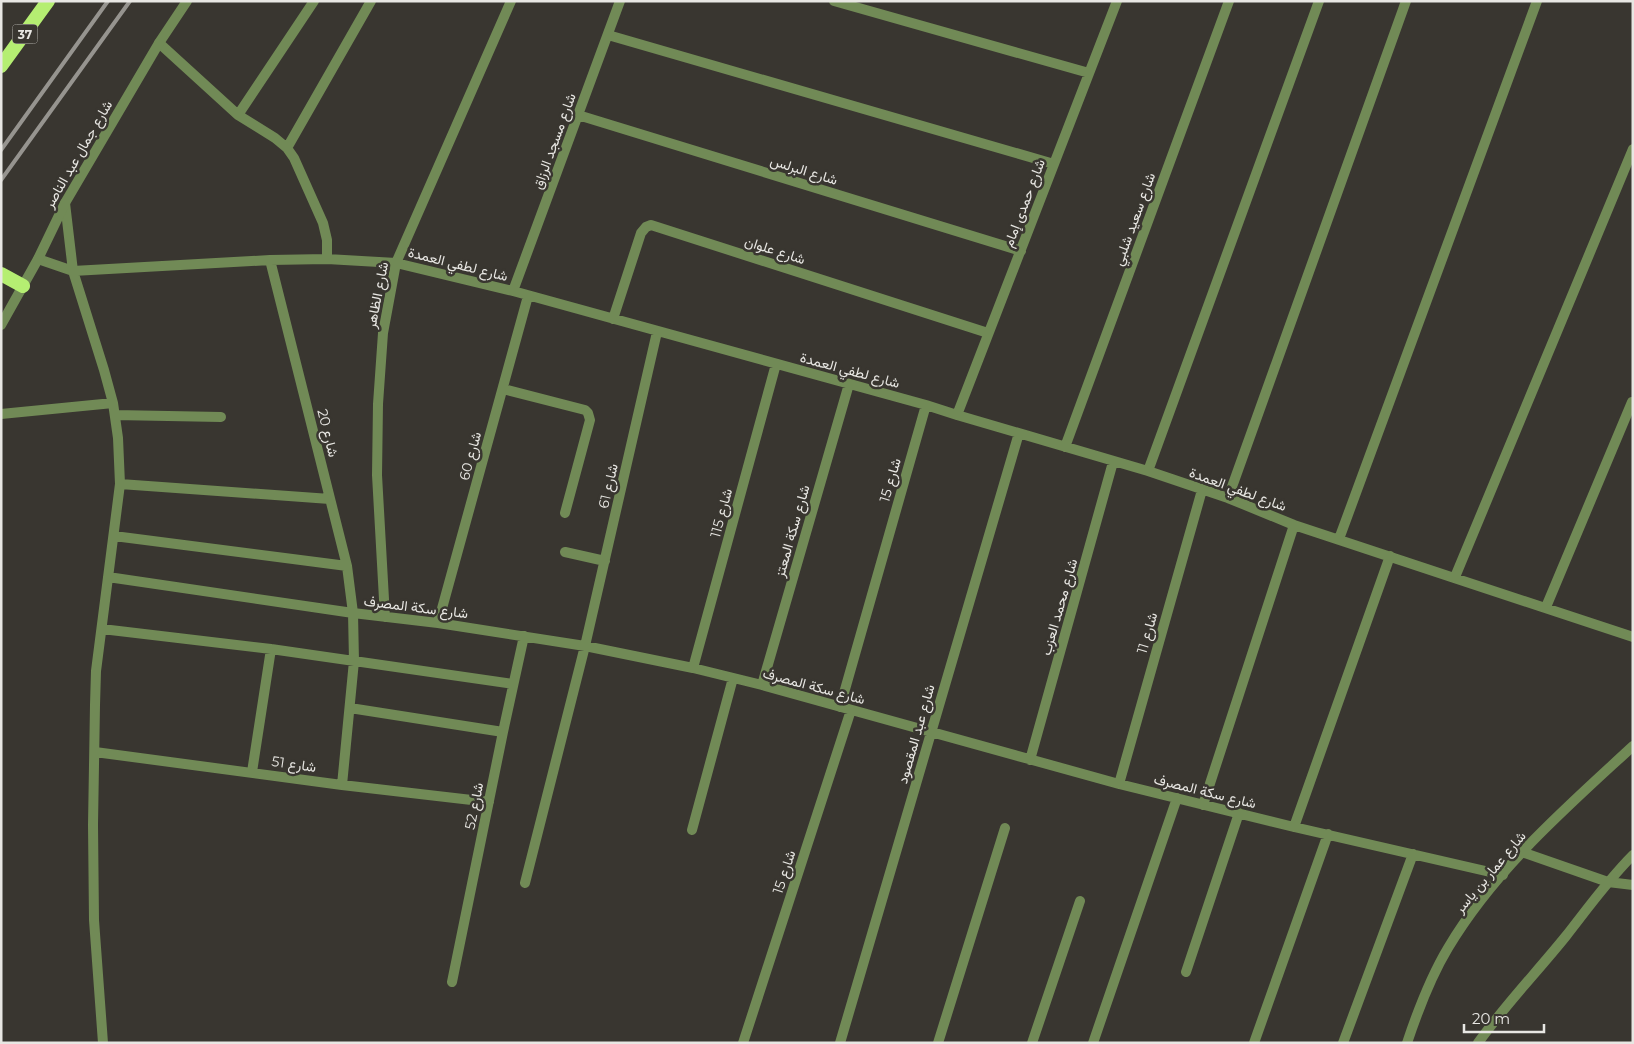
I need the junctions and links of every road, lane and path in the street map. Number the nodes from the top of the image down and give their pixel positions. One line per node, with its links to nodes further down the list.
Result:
1 (48, 1): 15 (highway, 37)
2 (187, 1): 14 (street, شارع جمال عبد الناصر)
3 (314, 1): 17 (street)
4 (372, 1): 19 (street)
5 (511, 1): 27 (street, شارع الظاهر)
6 (620, 1): 13 (street, شارع مسجد الرزاق)
7 (834, 1): 16 (street)
8 (1117, 1): 16 (street, شارع حمدى إمام)
9 (1229, 1): 48 (street, شارع سعيد شلبي)
10 (1319, 1): 50 (street)
11 (1406, 1): 53 (street)
12 (1536, 1): 58 (street)
13 (608, 35): 18 (street, شارع مسجد الرزاق); 21 (street)
14 (158, 43): 17 (street); 22 (street, شارع جمال عبد الناصر)
15 (1, 66)
16 (1089, 73): 21 (street, شارع حمدى إمام)
17 (238, 115): 19 (street)
18 (578, 115): 23 (street, شارع البرلس); 31 (street, شارع مسجد الرزاق)
19 (287, 148): 25 (street)
20 (1633, 148): 64 (street)
21 (1054, 164): 23 (street, شارع حمدى إمام)
22 (65, 203): 24 (street, شارع جمال عبد الناصر); 28 (street)
23 (1020, 251): 36 (street, شارع حمدى إمام)
24 (38, 259): 28 (street, شارع لطفي العمدة); 30 (street, شارع جمال عبد الناصر)
25 (328, 259): 26 (street, شارع لطفي العمدة); 27 (street, شارع لطفي العمدة)
26 (270, 260): 28 (street, شارع لطفي العمدة); 54 (street, شارع 20)
27 (396, 263): 31 (street, شارع لطفي العمدة); 67 (street, شارع الظاهر)
28 (73, 271): 41 (street)
29 (1, 274): 30 (highway)
30 (23, 286): 34 (street, شارع جمال عبد الناصر)
31 (513, 291): 32 (street, شارع لطفي العمدة)
32 (528, 296): 33 (street, شارع لطفي العمدة); 39 (street, شارع 60)
33 (613, 319): 35 (street, شارع لطفي العمدة); 36 (street, شارع علوان)
34 (1, 325)
35 (657, 332): 37 (street, شارع لطفي العمدة); 61 (street, شارع 61)
36 (988, 333): 45 (street, شارع حمدى إمام)
37 (776, 364): 38 (street, شارع لطفي العمدة); 75 (street, شارع 115)
38 (849, 384): 42 (street, شارع لطفي العمدة); 78 (street, شارع سكة المعتز)
39 (503, 389): 55 (street); 68 (street, شارع 60)
40 (1632, 402): 65 (street)
41 (113, 403): 43 (street); 44 (street)
42 (926, 405): 45 (street, شارع لطفي العمدة); 79 (street, شارع 15)
43 (1, 414)
44 (115, 415): 46 (street); 51 (street)
45 (957, 415): 47 (street, شارع لطفي العمدة)
46 (222, 417)
47 (1019, 433): 48 (street, شارع لطفي العمدة); 83 (street, شارع عبد المقصود)
48 (1065, 447): 49 (street, شارع لطفي العمدة)
49 (1113, 462): 50 (street, شارع لطفي العمدة); 86 (street, شارع محمد العزب)
50 (1148, 472): 52 (street, شارع لطفي العمدة)
51 (120, 484): 54 (street); 57 (street)
52 (1202, 490): 53 (street, شارع لطفي العمدة); 88 (street, شارع 11)
53 (1228, 498): 56 (street, شارع لطفي العمدة)
54 (330, 499): 62 (street, شارع 20)
55 (565, 514)
56 (1294, 524): 58 (street, شارع لطفي العمدة); 92 (street)
57 (114, 536): 62 (street); 63 (street)
58 (1339, 539): 60 (street, شارع لطفي العمدة)
59 (565, 552): 61 (street)
60 (1390, 556): 64 (street, شارع لطفي العمدة); 94 (street)
61 (605, 561): 72 (street, شارع 61)
62 (346, 566): 66 (street, شارع 20)
63 (108, 577): 66 (street, شارع سكة المصرف); 69 (street)
64 (1455, 577): 65 (street, شارع لطفي العمدة)
65 (1546, 607): 71 (street, شارع لطفي العمدة)
66 (353, 614): 67 (street, شارع سكة المصرف); 74 (street, شارع 20)
67 (385, 618): 68 (street, شارع سكة المصرف)
68 (438, 623): 70 (street, شارع سكة المصرف)
69 (102, 629): 73 (street); 85 (street)
70 (524, 636): 72 (street, شارع سكة المصرف); 77 (street, شارع 52)
71 (1633, 636)
72 (584, 646): 75 (street, شارع سكة المصرف); 103 (street, شارع 61)
73 (271, 649): 74 (street); 87 (street)
74 (354, 661): 77 (street); 80 (street, شارع 20)
75 (693, 668): 76 (street, شارع سكة المصرف)
76 (733, 678): 78 (street, شارع سكة المصرف); 96 (street)
77 (513, 684): 82 (street, شارع 52)
78 (762, 685): 79 (street, شارع سكة المصرف)
79 (840, 707): 81 (street, شارع سكة المصرف)
80 (350, 708): 82 (street); 89 (street, شارع 20)
81 (851, 710): 83 (street, شارع سكة المصرف); 109 (street, شارع 15)
82 (503, 732): 91 (street, شارع 52)
83 (931, 732): 86 (street, شارع سكة المصرف); 110 (street, شارع عبد المقصود)
84 (1633, 746): 98 (street, شارع عمار بن ياسر)
85 (95, 752): 87 (street, شارع 51); 108 (street)
86 (1030, 760): 88 (street, شارع سكة المصرف)
87 (252, 772): 89 (street, شارع 51)
88 (1119, 784): 90 (street, شارع سكة المصرف)
89 (342, 785): 91 (street, شارع 51)
90 (1176, 798): 92 (street, شارع سكة المصرف); 113 (street)
91 (489, 802): 107 (street, شارع 52)
92 (1203, 805): 93 (street, شارع سكة المصرف)
93 (1240, 814): 94 (street, شارع سكة المصرف); 106 (street)
94 (1294, 827): 97 (street, شارع سكة المصرف)
95 (1005, 828): 111 (street)
96 (692, 830)
97 (1328, 834): 99 (street, شارع سكة المصرف); 114 (street)
98 (1522, 852): 101 (street, شارع عمار بن ياسر); 102 (street)
99 (1413, 854): 101 (street, شارع سكة المصرف); 115 (street)
100 (1633, 855): 102 (street)
101 (1503, 875): 116 (street, شارع عمار بن ياسر)
102 (1608, 882): 104 (street); 117 (street)
103 (525, 883)
104 (1633, 885)
105 (1080, 901): 112 (street)
106 (1186, 972)
107 (452, 982)
108 (103, 1043)
109 (743, 1043)
110 (840, 1043)
111 (938, 1043)
112 (1032, 1043)
113 (1093, 1043)
114 (1254, 1043)
115 (1343, 1043)
116 (1407, 1043)
117 (1478, 1043)

